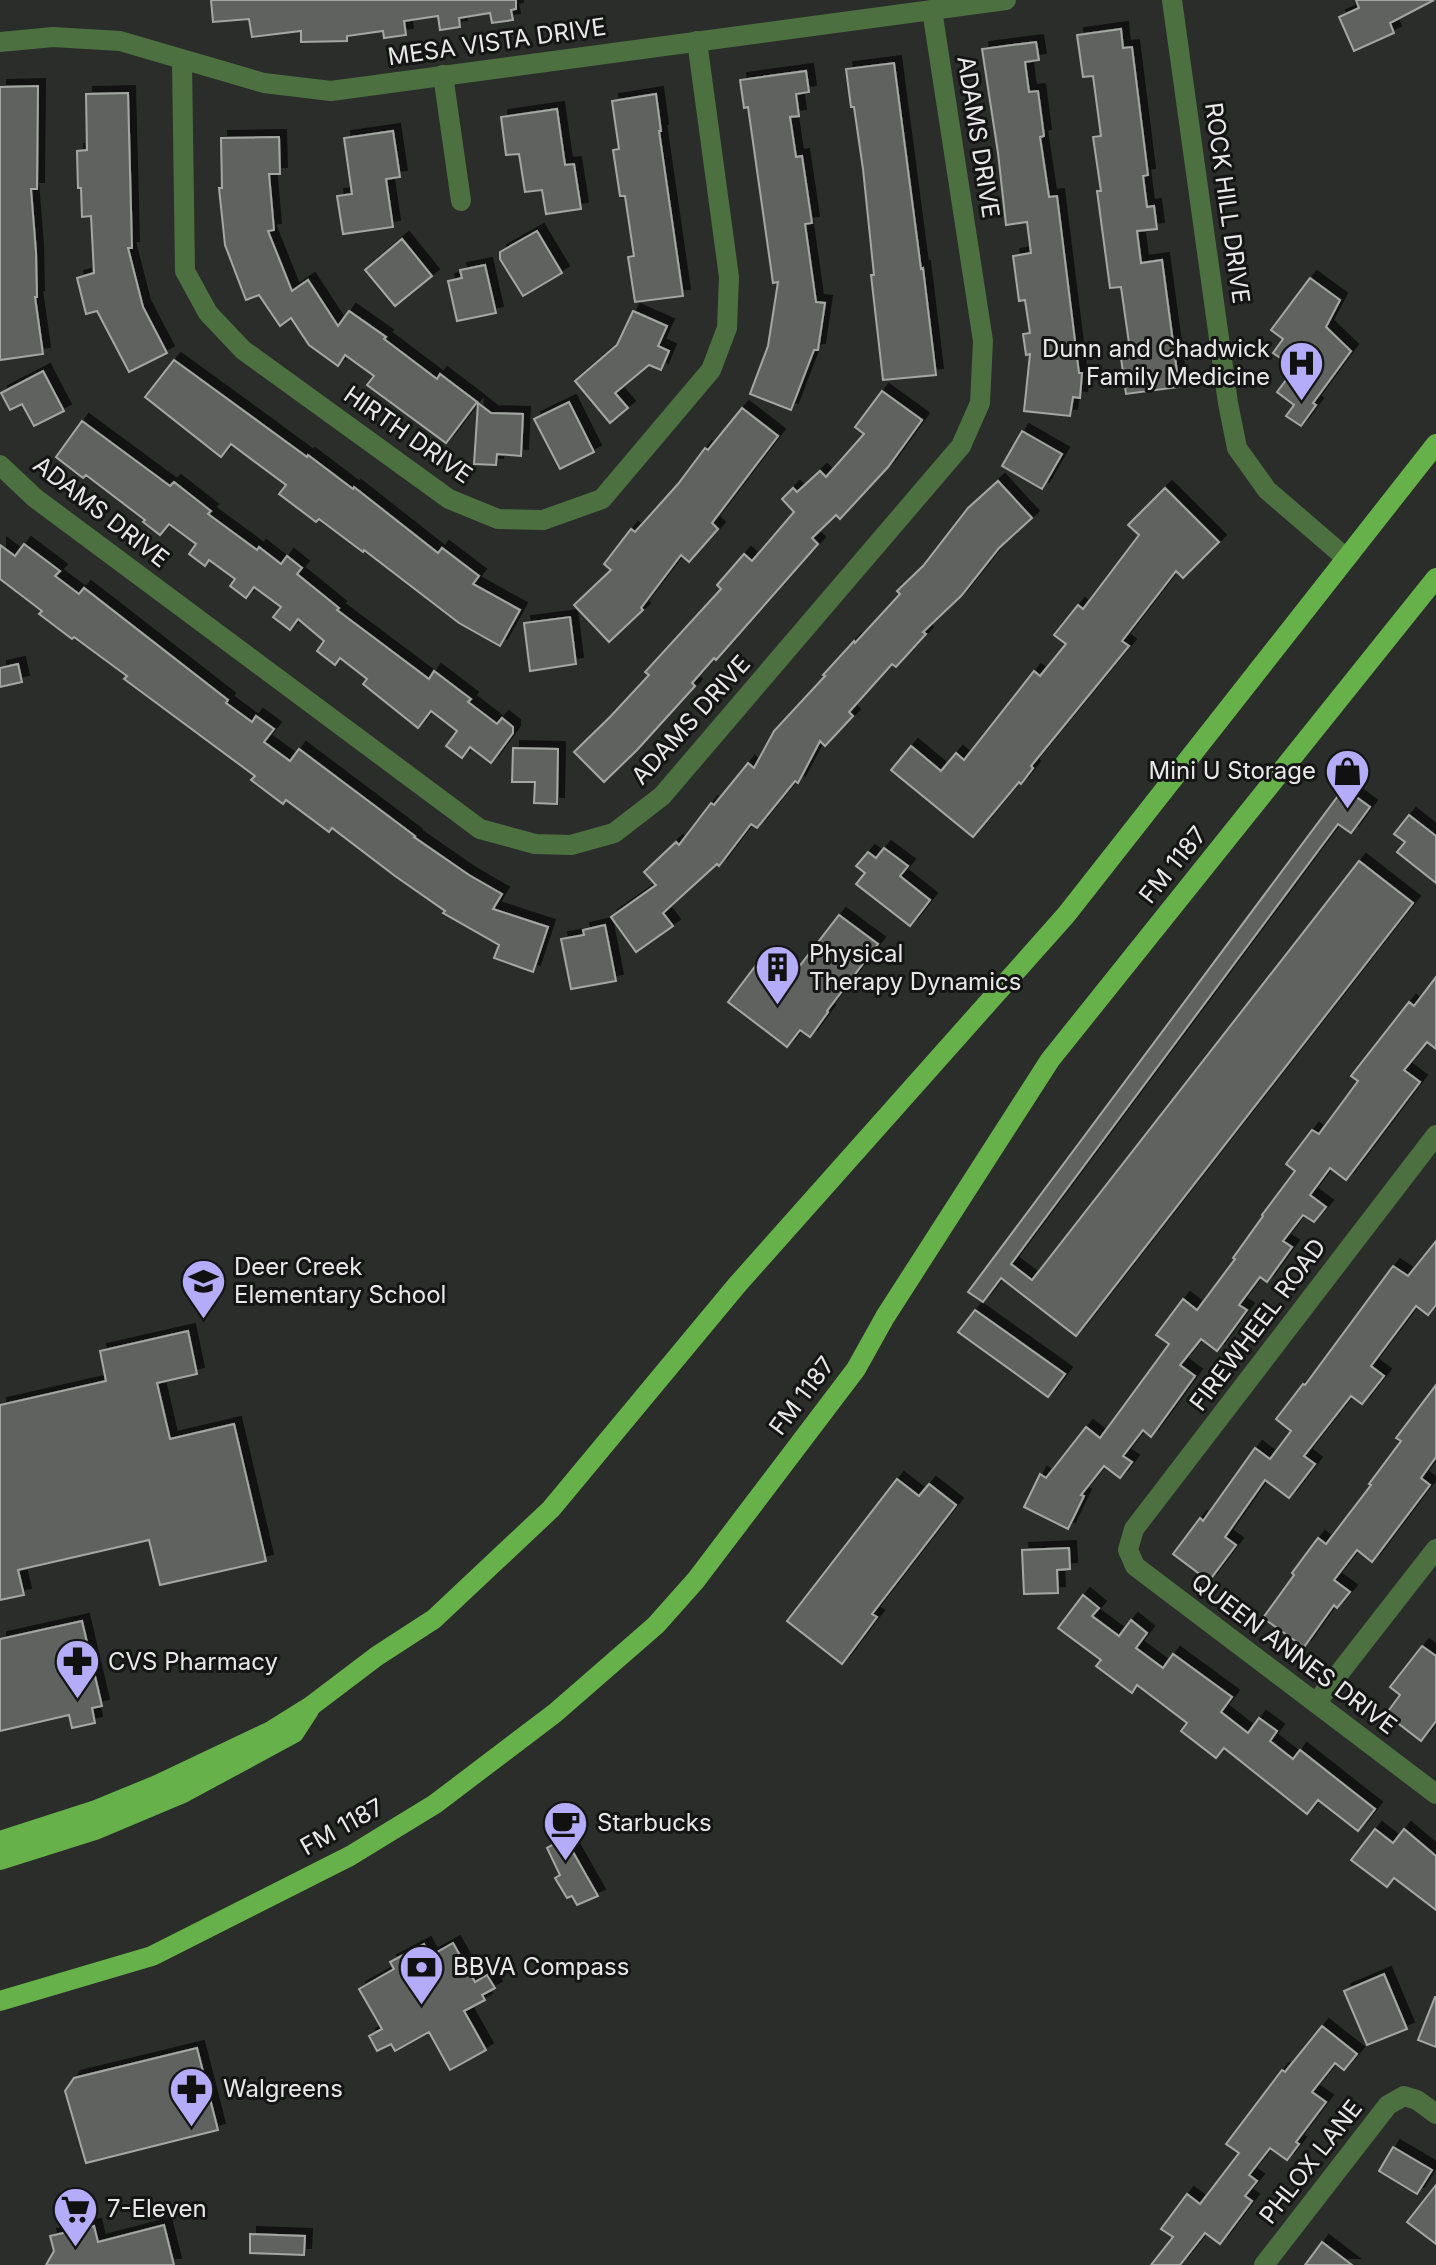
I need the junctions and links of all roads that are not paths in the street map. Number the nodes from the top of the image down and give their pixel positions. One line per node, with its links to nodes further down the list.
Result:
1 (1006, 0): 3 (street, MESA VISTA DRIVE)
2 (1172, 0): 11 (street, ROCK HILL DRIVE)
3 (932, 10): 4 (street, MESA VISTA DRIVE); 10 (street, ADAMS DRIVE)
4 (697, 41): 6 (street, HIRTH DRIVE); 7 (street, MESA VISTA DRIVE)
5 (0, 42): 6 (street, MESA VISTA DRIVE)
6 (182, 61): 7 (street, MESA VISTA DRIVE)
7 (443, 75): 8 (street)
8 (461, 201)
9 (1436, 444): 11 (main road)
10 (0, 465)
11 (1346, 558): 17 (main road)
12 (1436, 578): 21 (main road, FM 1187 / FM 1187)
13 (1436, 1135): 15 (street, FIREWHEEL ROAD)
14 (1436, 1549): 16 (street)
15 (1128, 1550): 16 (street, QUEEN ANNES DRIVE)
16 (1316, 1703): 18 (street, QUEEN ANNES DRIVE)
17 (311, 1706): 19 (main road); 20 (main road)
18 (1436, 1794)
19 (0, 1841)
20 (0, 1860)
21 (152, 1956): 22 (main road, FM 1187 / FM 1187); 23 (main road)
22 (4, 1999)
23 (0, 2015)
24 (1436, 2114): 25 (street, PHLOX LANE)
25 (1264, 2265)

